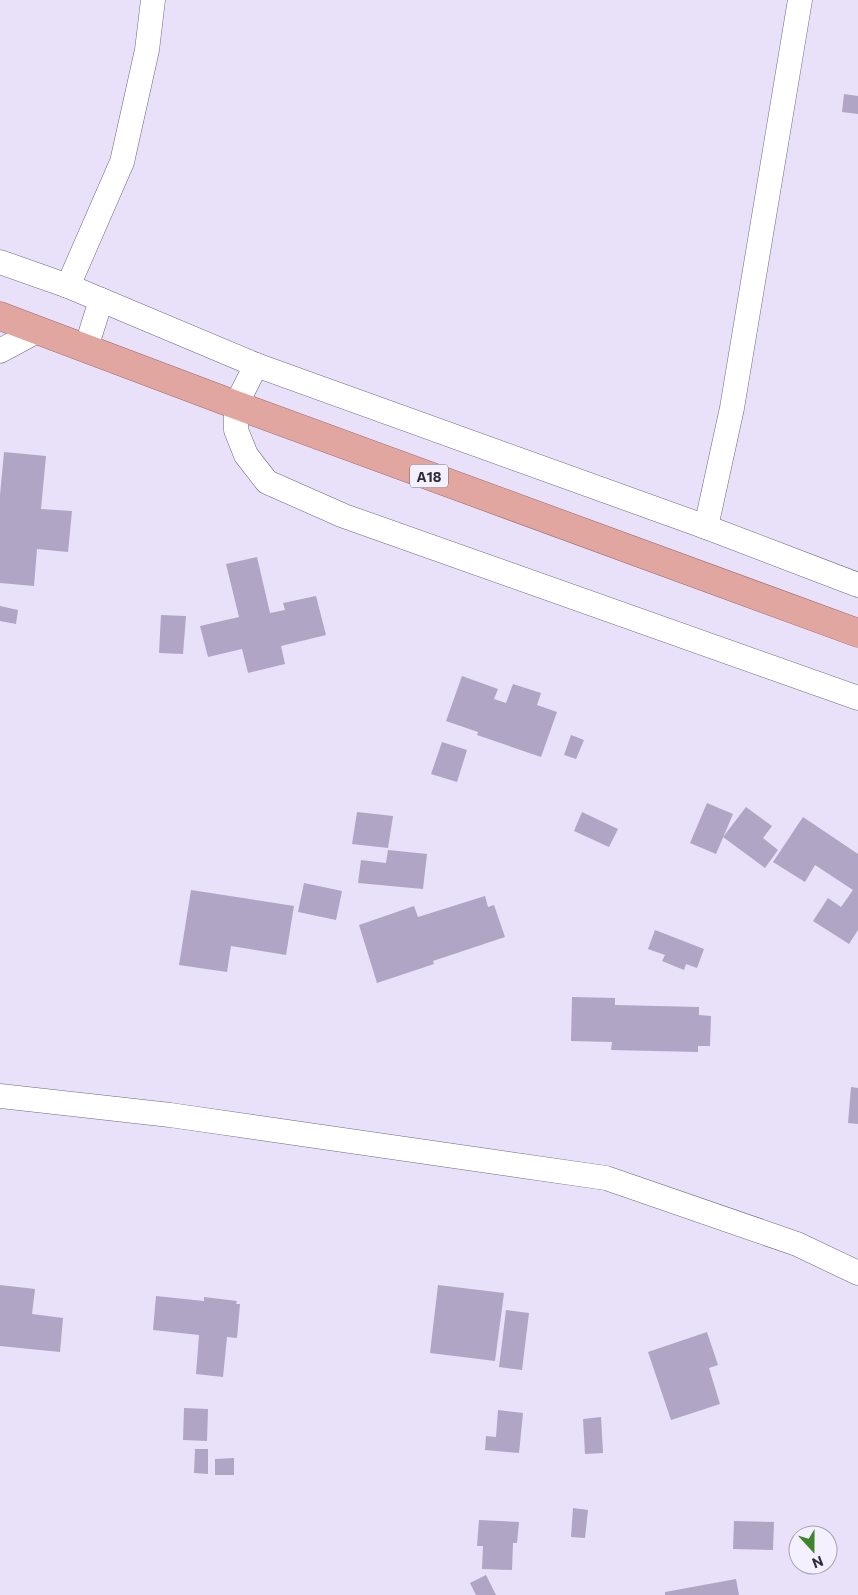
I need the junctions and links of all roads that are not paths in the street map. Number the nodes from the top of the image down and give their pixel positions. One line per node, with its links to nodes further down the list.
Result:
1 (153, 0): 4 (street)
2 (800, 0): 12 (street)
3 (0, 262): 4 (street)
4 (68, 286): 5 (street)
5 (101, 300): 8 (street); 10 (street)
6 (0, 316): 7 (highway, A18)
7 (39, 330): 8 (highway, A18); 9 (street)
8 (86, 348): 11 (highway, A18)
9 (0, 351)
10 (256, 366): 11 (street); 12 (street)
11 (236, 405): 14 (highway, A18); 15 (street)
12 (706, 527): 13 (street)
13 (858, 585)
14 (858, 633)
15 (858, 698)
16 (0, 1096): 17 (street)
17 (858, 1273)

